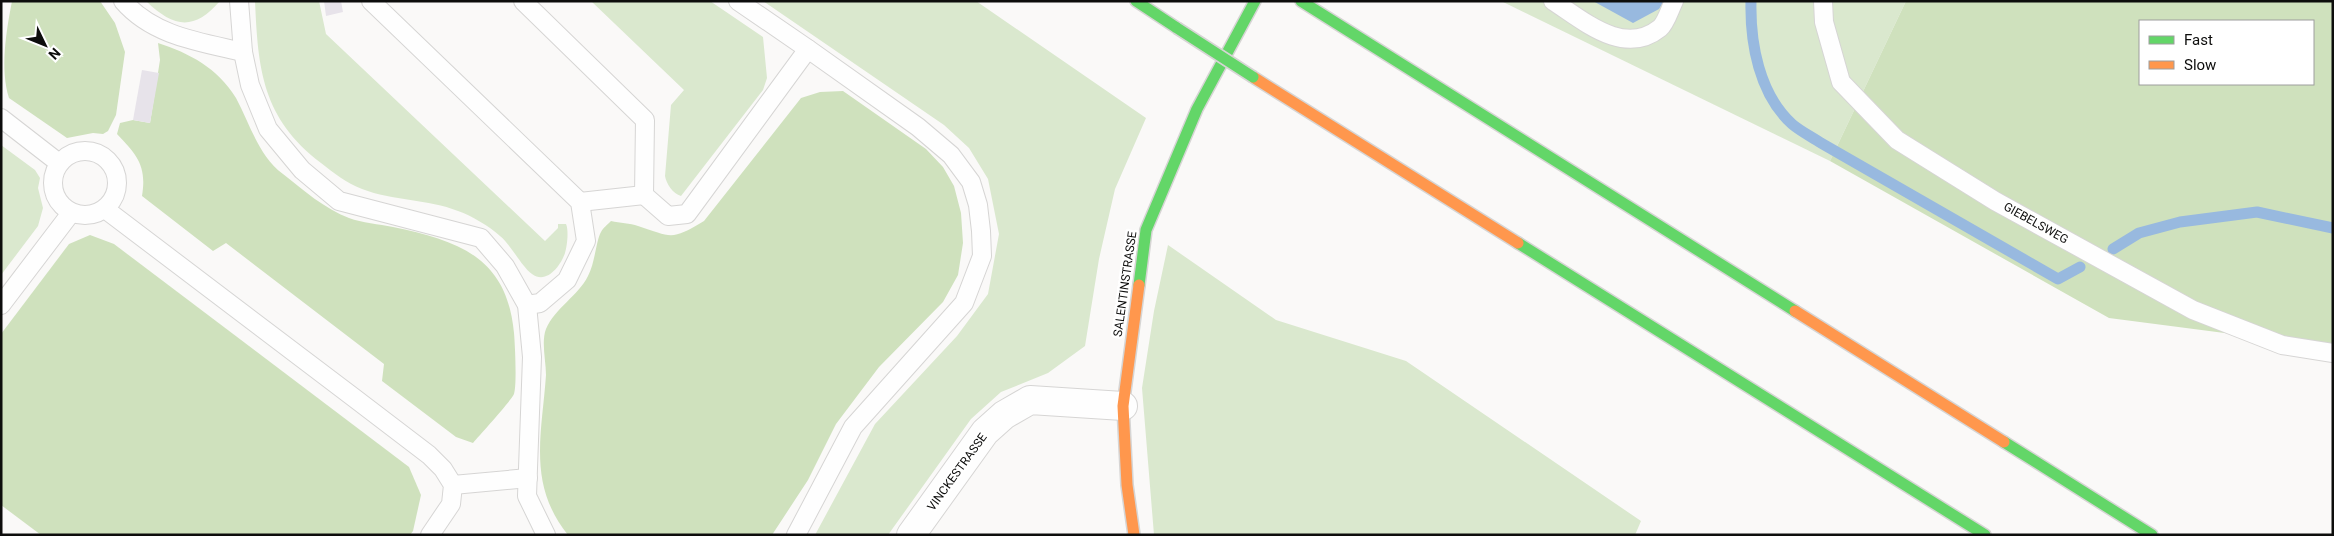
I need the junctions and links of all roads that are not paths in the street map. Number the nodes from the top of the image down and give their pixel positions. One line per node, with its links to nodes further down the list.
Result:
1 (123, 1): 13 (lane)
2 (239, 1): 13 (lane)
3 (371, 1): 17 (lane)
4 (523, 1): 16 (lane)
5 (738, 1): 12 (lane)
6 (1136, 1): 31 (main road, bridge)
7 (1255, 1): 23 (main road, SALENTINSTRASSE)
8 (1301, 1): 32 (main road)
9 (1553, 1): 10 (lane)
10 (1674, 1)
11 (1823, 1): 22 (lane, GIEBELSWEG)
12 (808, 49): 16 (lane); 28 (lane)
13 (243, 52): 21 (lane)
14 (1, 118): 15 (lane)
15 (59, 163): 18 (lane); 19 (lane)
16 (644, 195): 17 (lane)
17 (580, 202): 21 (lane)
18 (105, 209): 19 (lane); 25 (lane)
19 (71, 213): 20 (lane)
20 (1, 305)
21 (527, 305): 24 (lane)
22 (2333, 353)
23 (1123, 406): 29 (street, VINCKESTRASSE); 30 (main road, SALENTINSTRASSE)
24 (528, 478): 25 (lane); 27 (lane)
25 (452, 484): 26 (lane)
26 (430, 535)
27 (546, 535)
28 (796, 535)
29 (911, 535)
30 (1134, 535)
31 (1985, 535)
32 (2152, 535)

